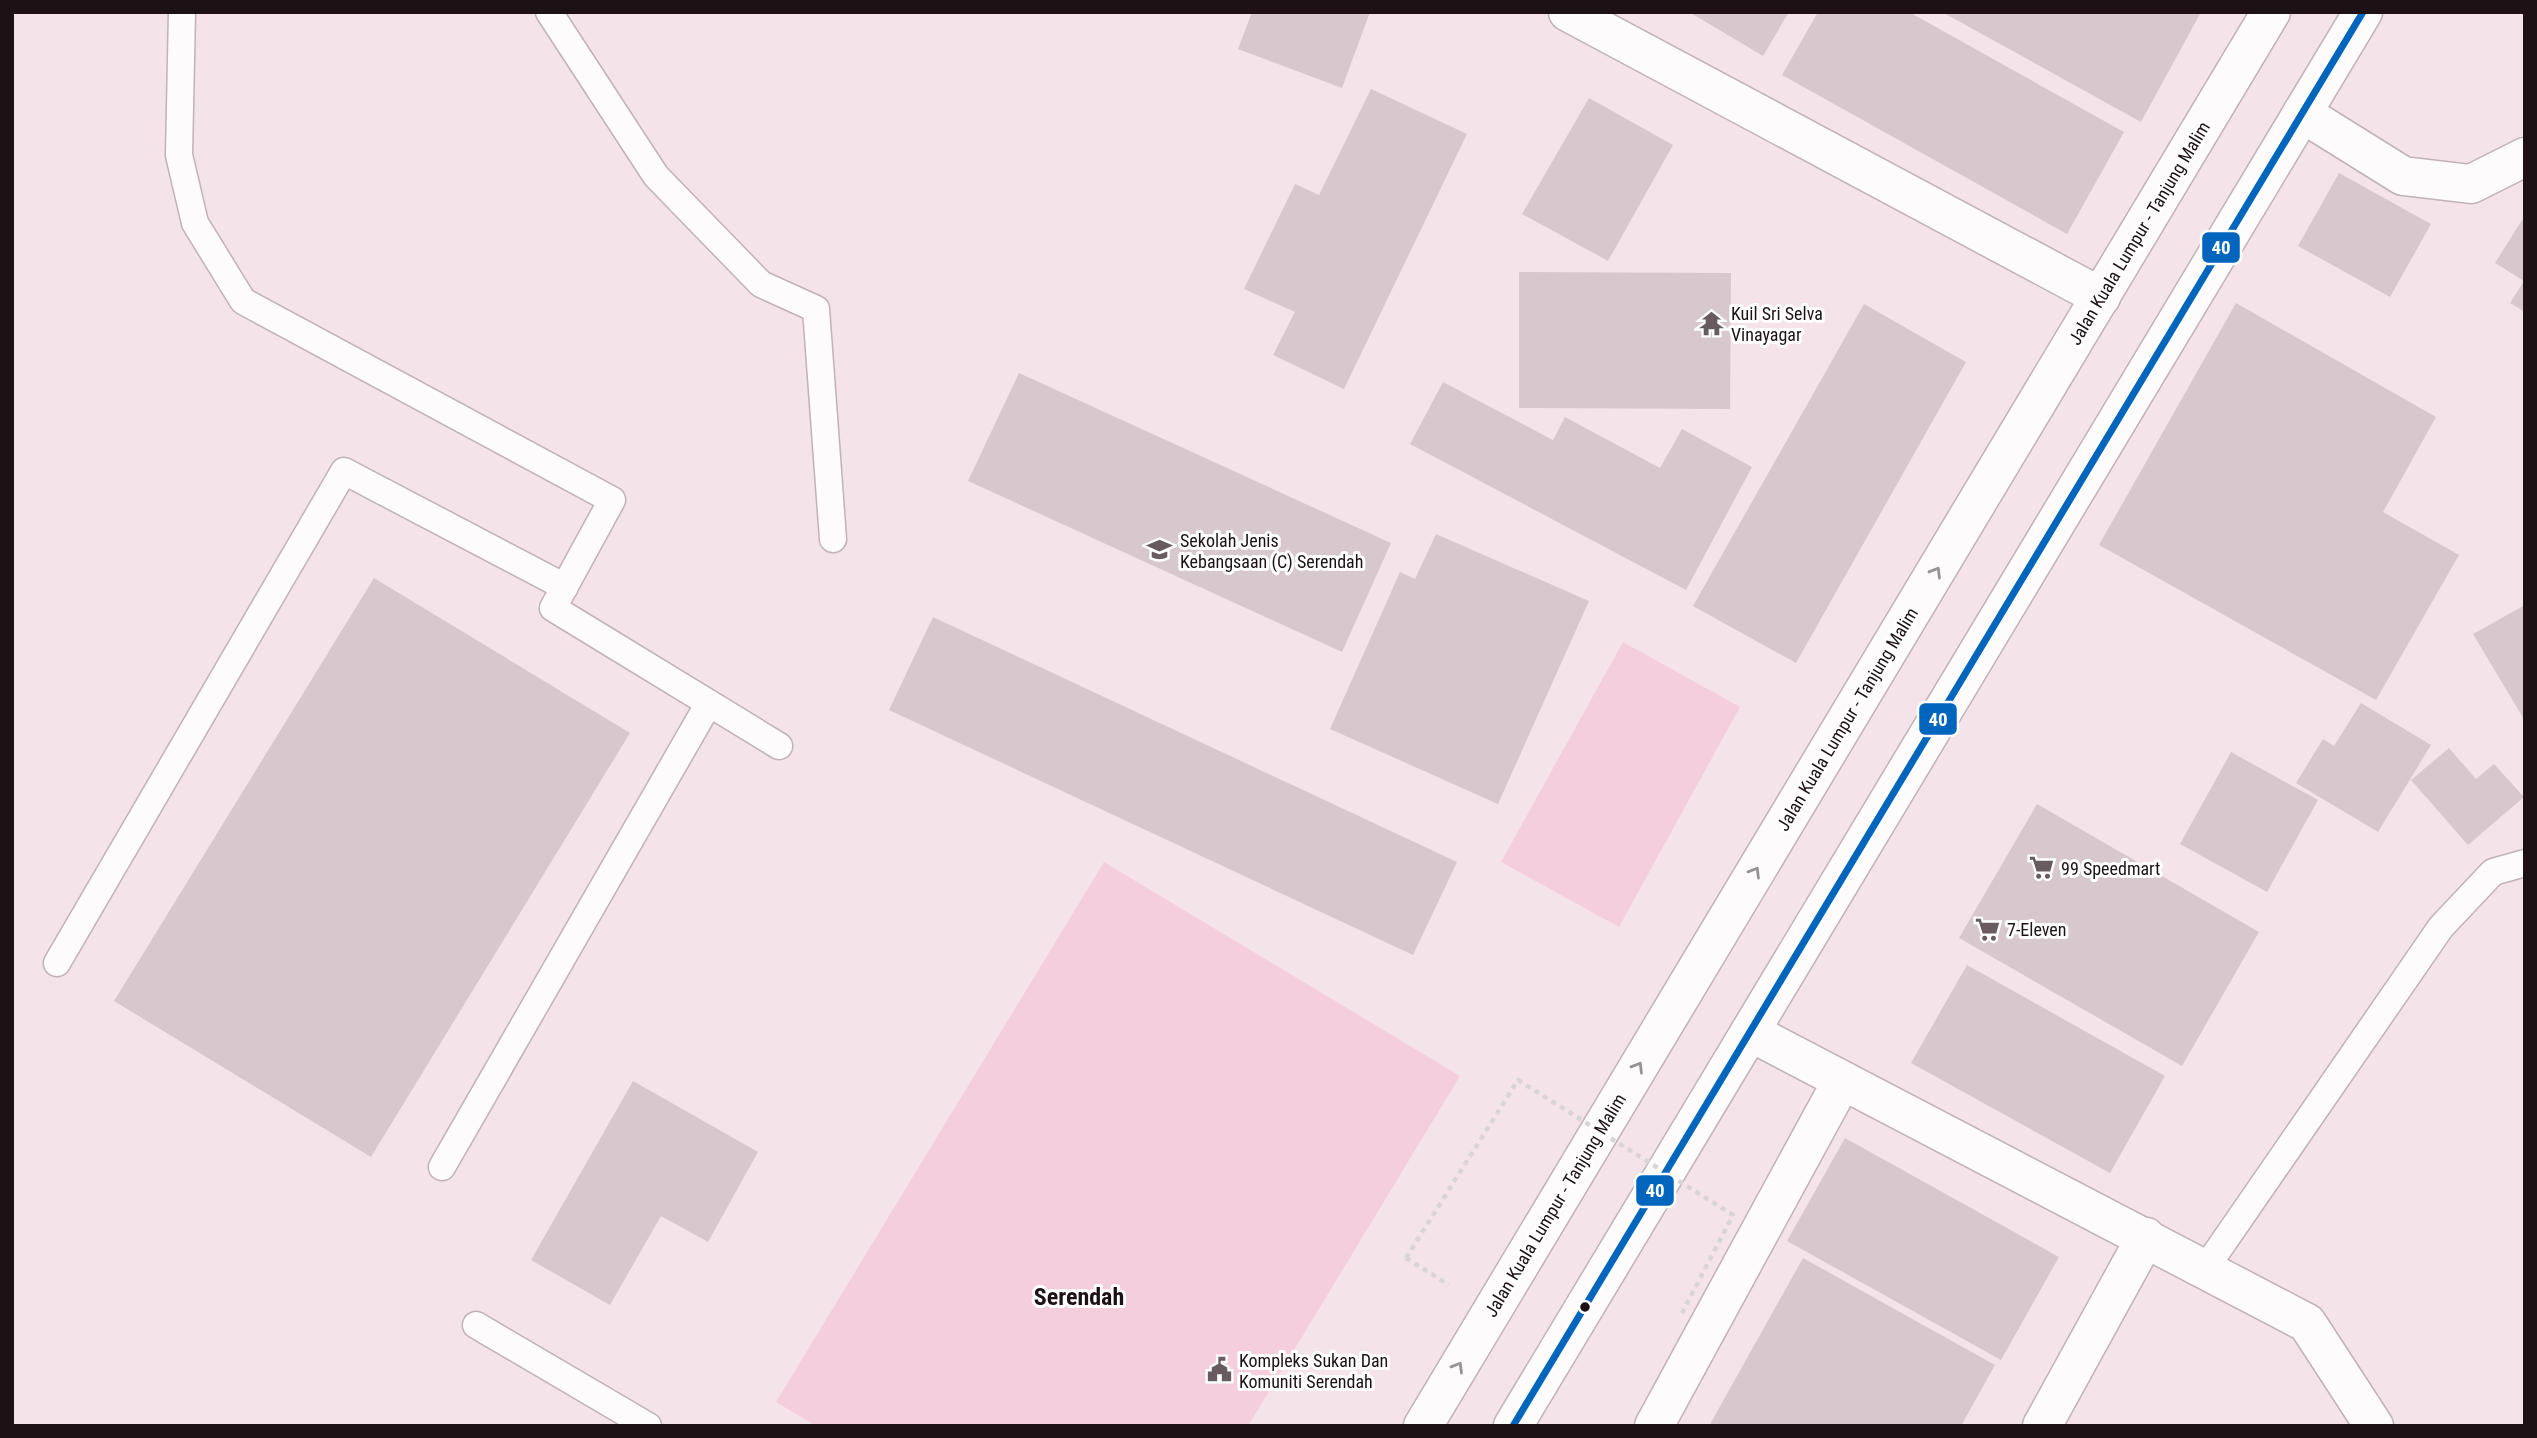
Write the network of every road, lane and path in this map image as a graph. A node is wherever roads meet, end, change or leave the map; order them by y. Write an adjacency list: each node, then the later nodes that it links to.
1 (182, 12): 10 (lane)
2 (549, 12): 9 (lane)
3 (1568, 12): 8 (main road)
4 (2271, 12): 8 (main road, Jalan Kuala Lumpur - Tanjung Malim)
5 (2363, 12): 6 (main road)
6 (2302, 113): 7 (main road); 15 (main road)
7 (2525, 157)
8 (2101, 297): 24 (main road, Jalan Kuala Lumpur - Tanjung Malim, one-way to 8)
9 (833, 539)
10 (565, 587): 11 (lane); 14 (lane)
11 (709, 703): 12 (lane); 17 (lane)
12 (779, 746)
13 (2525, 863): 20 (lane)
14 (57, 963)
15 (1750, 1032): 16 (main road); 25 (main road)
16 (1842, 1081): 18 (main road); 26 (main road)
17 (442, 1167)
18 (2146, 1237): 20 (main road); 27 (main road)
19 (1406, 1258): 21 (path, bridge)
20 (2205, 1269): 28 (main road)
21 (1682, 1313)
22 (476, 1325): 23 (lane)
23 (648, 1426)
24 (1423, 1426)
25 (1513, 1426)
26 (1654, 1426)
27 (2042, 1426)
28 (2374, 1426)

